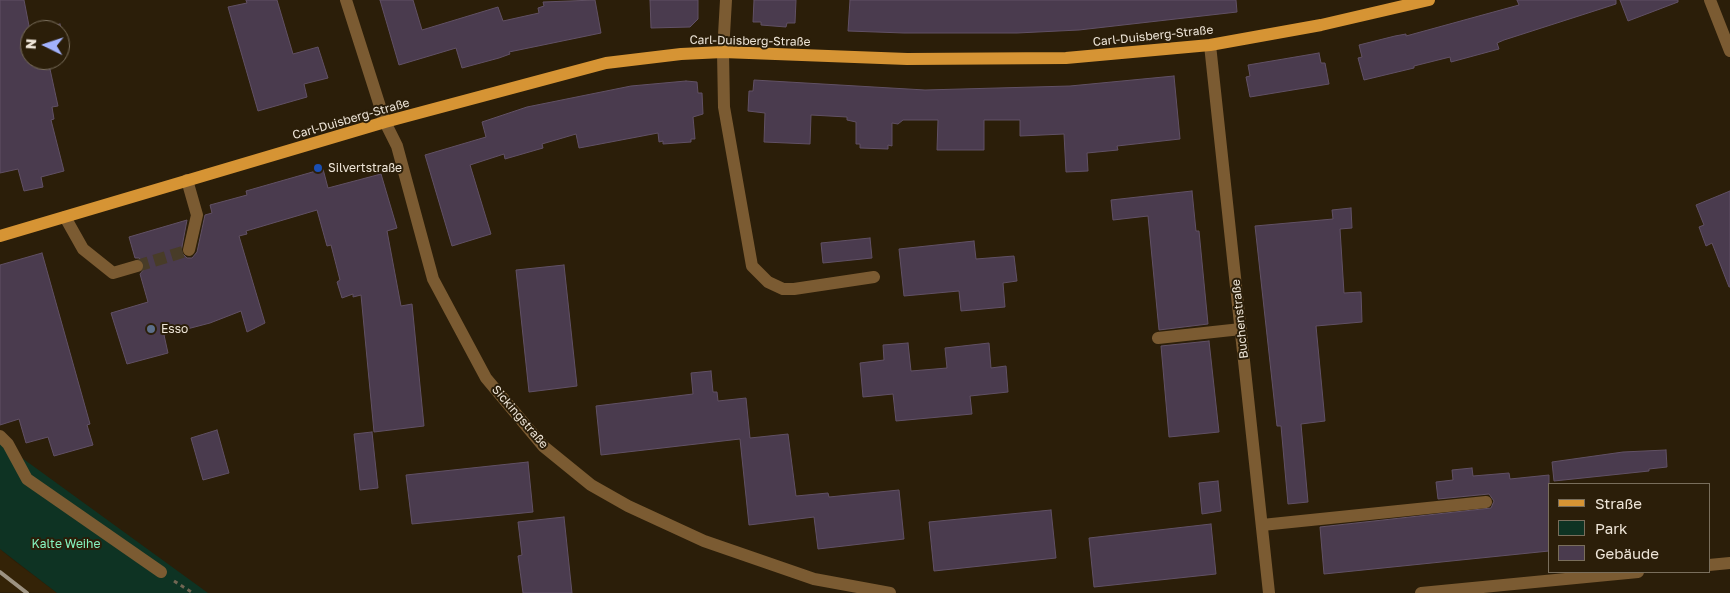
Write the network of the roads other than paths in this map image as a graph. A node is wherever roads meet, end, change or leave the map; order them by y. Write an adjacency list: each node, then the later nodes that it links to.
1 (346, 0): 8 (street)
2 (726, 0): 7 (street)
3 (1428, 0): 5 (main road, Carl-Duisberg-Straße)
4 (1710, 0): 6 (street)
5 (1210, 44): 7 (main road, Carl-Duisberg-Straße); 15 (street, Buchenstraße)
6 (1730, 51)
7 (723, 52): 8 (main road, Carl-Duisberg-Straße); 14 (street)
8 (385, 122): 9 (main road, Carl-Duisberg-Straße); 24 (street, Sickingstraße)
9 (187, 180): 10 (main road, Carl-Duisberg-Straße); 12 (street)
10 (65, 217): 11 (main road, Carl-Duisberg-Straße); 13 (street)
11 (0, 236)
12 (189, 250)
13 (137, 266)
14 (874, 277)
15 (1241, 329): 16 (street); 19 (street, Buchenstraße)
16 (1158, 338)
17 (0, 436): 22 (street)
18 (1486, 502): 19 (street)
19 (1262, 525): 25 (street, Buchenstraße)
20 (1730, 563): 21 (street)
21 (1710, 565)
22 (162, 572)
23 (1628, 573): 26 (street)
24 (890, 593)
25 (1269, 593)
26 (1421, 593)

